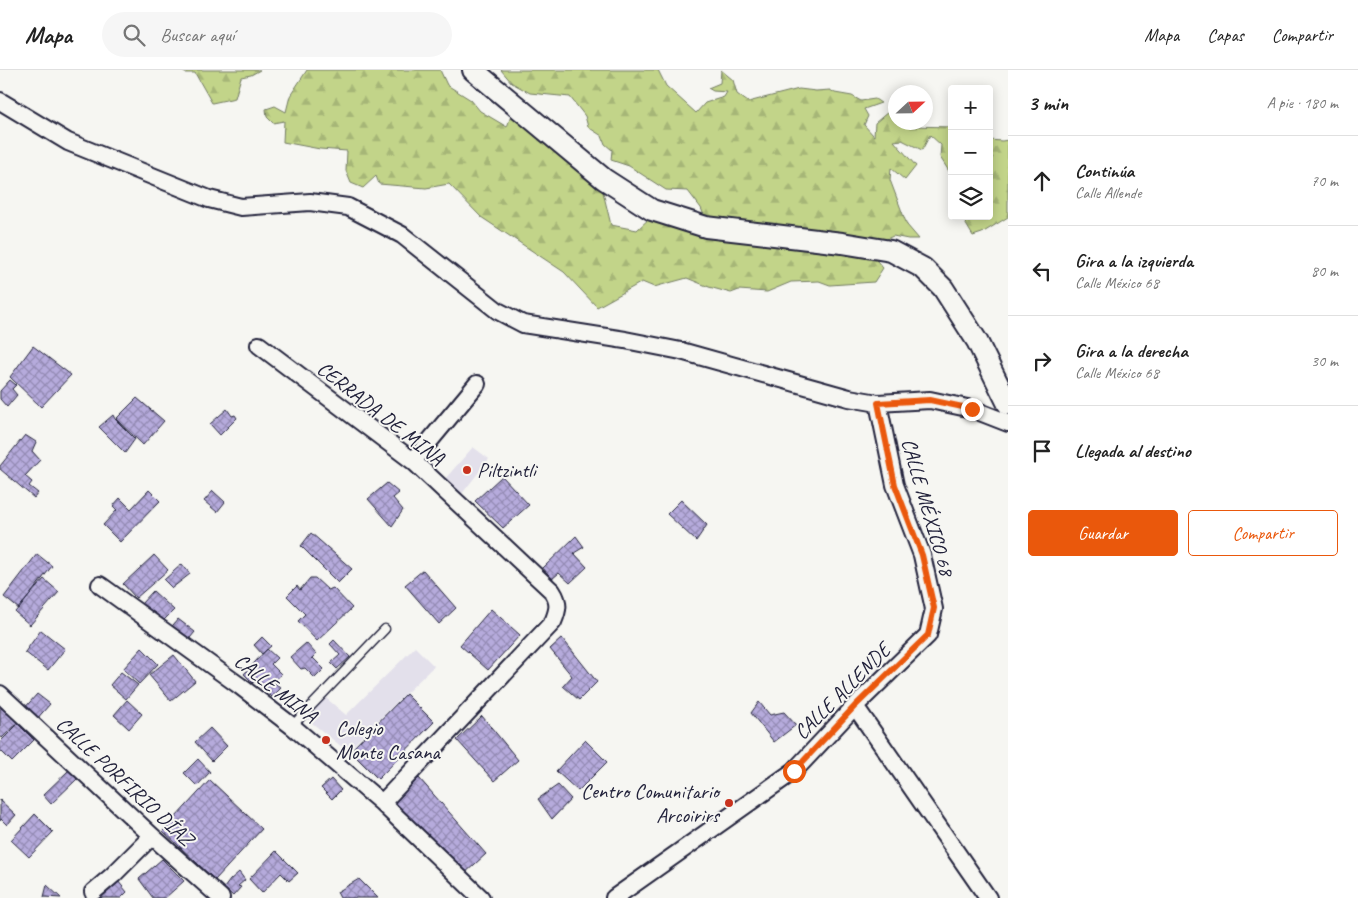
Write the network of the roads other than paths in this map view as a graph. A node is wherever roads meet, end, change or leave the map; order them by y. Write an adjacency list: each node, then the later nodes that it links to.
1 (473, 70): 6 (street)
2 (0, 102): 5 (street)
3 (259, 345): 8 (street, CERRADA DE MINA)
4 (476, 384): 8 (street)
5 (878, 403): 7 (street); 11 (street, CALLE MÉXICO 68)
6 (1008, 404)
7 (1008, 422)
8 (414, 462): 15 (street, CERRADA DE MINA)
9 (100, 585): 14 (street, CALLE MINA)
10 (385, 629): 14 (lane)
11 (928, 635): 13 (street, CALLE ALLENDE)
12 (0, 694): 16 (street, CALLE PORFIRIO DÍAZ)
13 (855, 706): 20 (street, CALLE ALLENDE); 21 (street)
14 (292, 726): 15 (street, CALLE MINA)
15 (382, 803): 19 (street, CALLE MINA)
16 (152, 836): 17 (street); 18 (street, CALLE PORFIRIO DÍAZ)
17 (93, 892)
18 (221, 898)
19 (481, 898)
20 (614, 898)
21 (988, 898)

